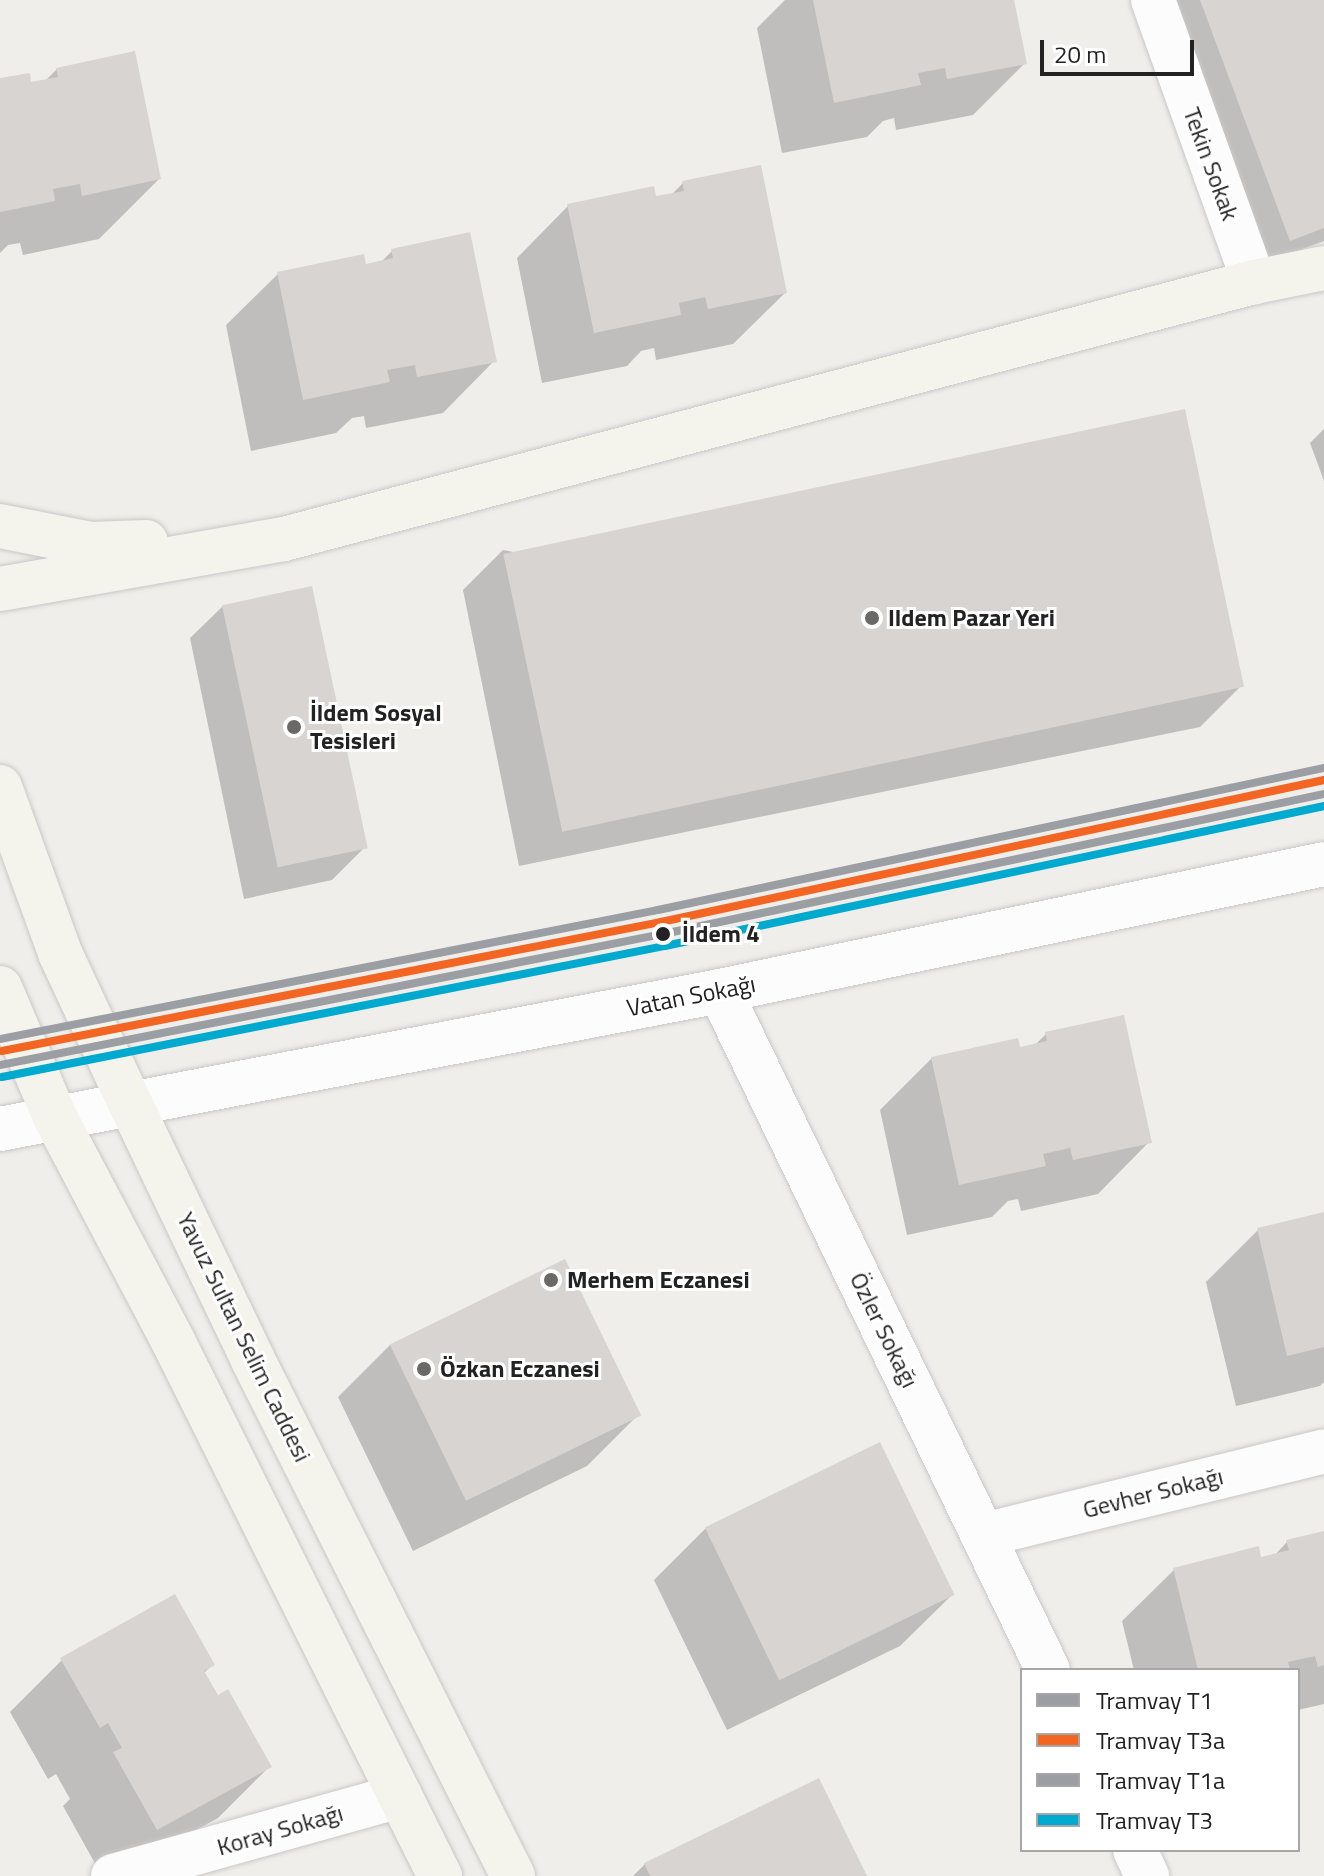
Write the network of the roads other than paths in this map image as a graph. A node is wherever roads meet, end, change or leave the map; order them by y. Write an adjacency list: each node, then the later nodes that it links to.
1 (1153, 0): 3 (street, Tekin Sokak)
2 (1324, 268): 3 (street)
3 (1254, 282): 5 (street)
4 (0, 526): 5 (street)
5 (284, 539): 6 (street)
6 (0, 589)
7 (0, 787): 11 (street, Yavuz Sultan Selim Caddesi)
8 (1324, 864): 10 (street, Vatan Sokağı)
9 (0, 988): 12 (street)
10 (720, 991): 11 (street, Vatan Sokağı); 15 (street, Özler Sokağı)
11 (131, 1105): 12 (street, Vatan Sokağı); 21 (street, Yavuz Sultan Selim Caddesi)
12 (56, 1119): 13 (street, Vatan Sokağı); 17 (street)
13 (0, 1129)
14 (1324, 1451): 15 (street, Gevher Sokağı)
15 (983, 1535): 16 (street, Özler Sokağı)
16 (1047, 1668)
17 (400, 1796): 19 (street, Koray Sokağı); 20 (street)
18 (1136, 1852): 22 (street)
19 (113, 1876)
20 (440, 1876)
21 (513, 1876)
22 (1147, 1876)

